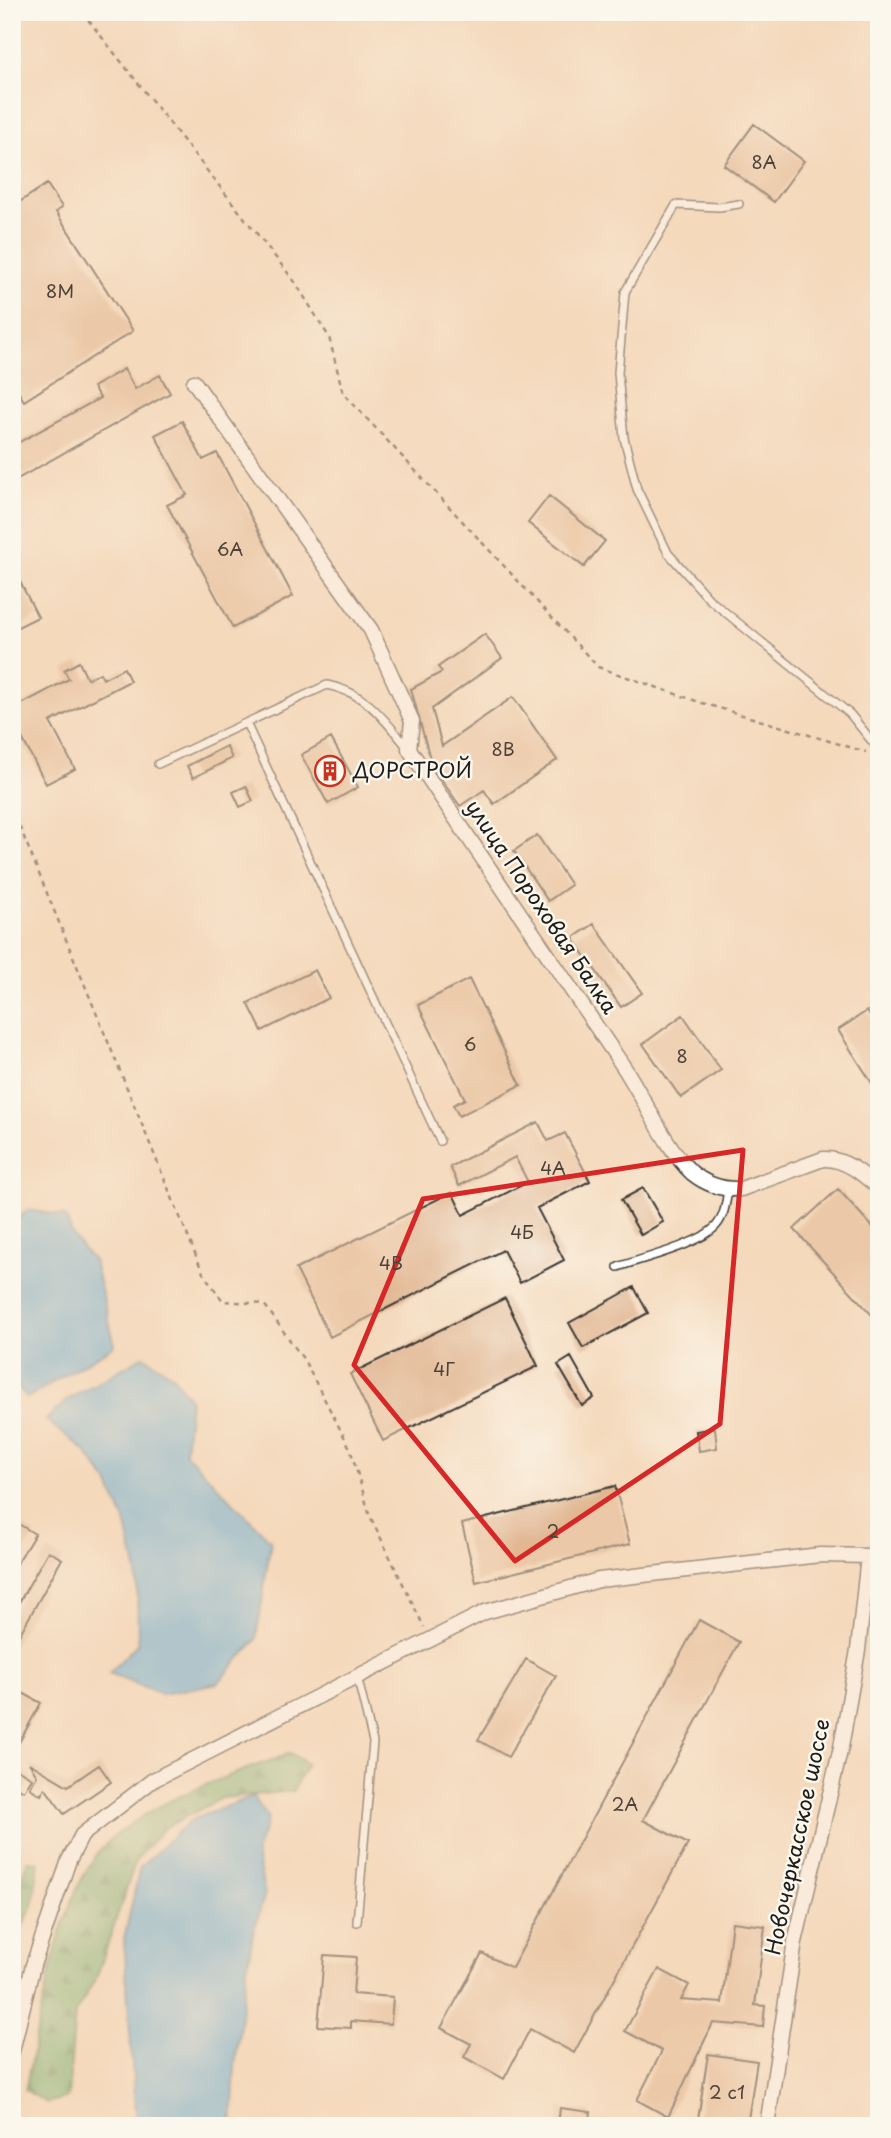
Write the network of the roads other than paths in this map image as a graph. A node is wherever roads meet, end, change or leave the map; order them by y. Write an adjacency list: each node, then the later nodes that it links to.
1 (740, 204): 5 (lane)
2 (194, 382): 4 (street)
3 (246, 723): 4 (lane); 6 (lane); 7 (lane)
4 (409, 749): 9 (street, улица Пороховая Балка)
5 (879, 750)
6 (158, 764)
7 (440, 1141)
8 (879, 1188): 9 (street)
9 (728, 1189): 10 (lane)
10 (618, 1267)
11 (873, 1554): 12 (street); 15 (street, Новочеркасское шоссе)
12 (356, 1676): 13 (lane); 14 (street)
13 (357, 1922)
14 (12, 2052)
15 (767, 2126)

